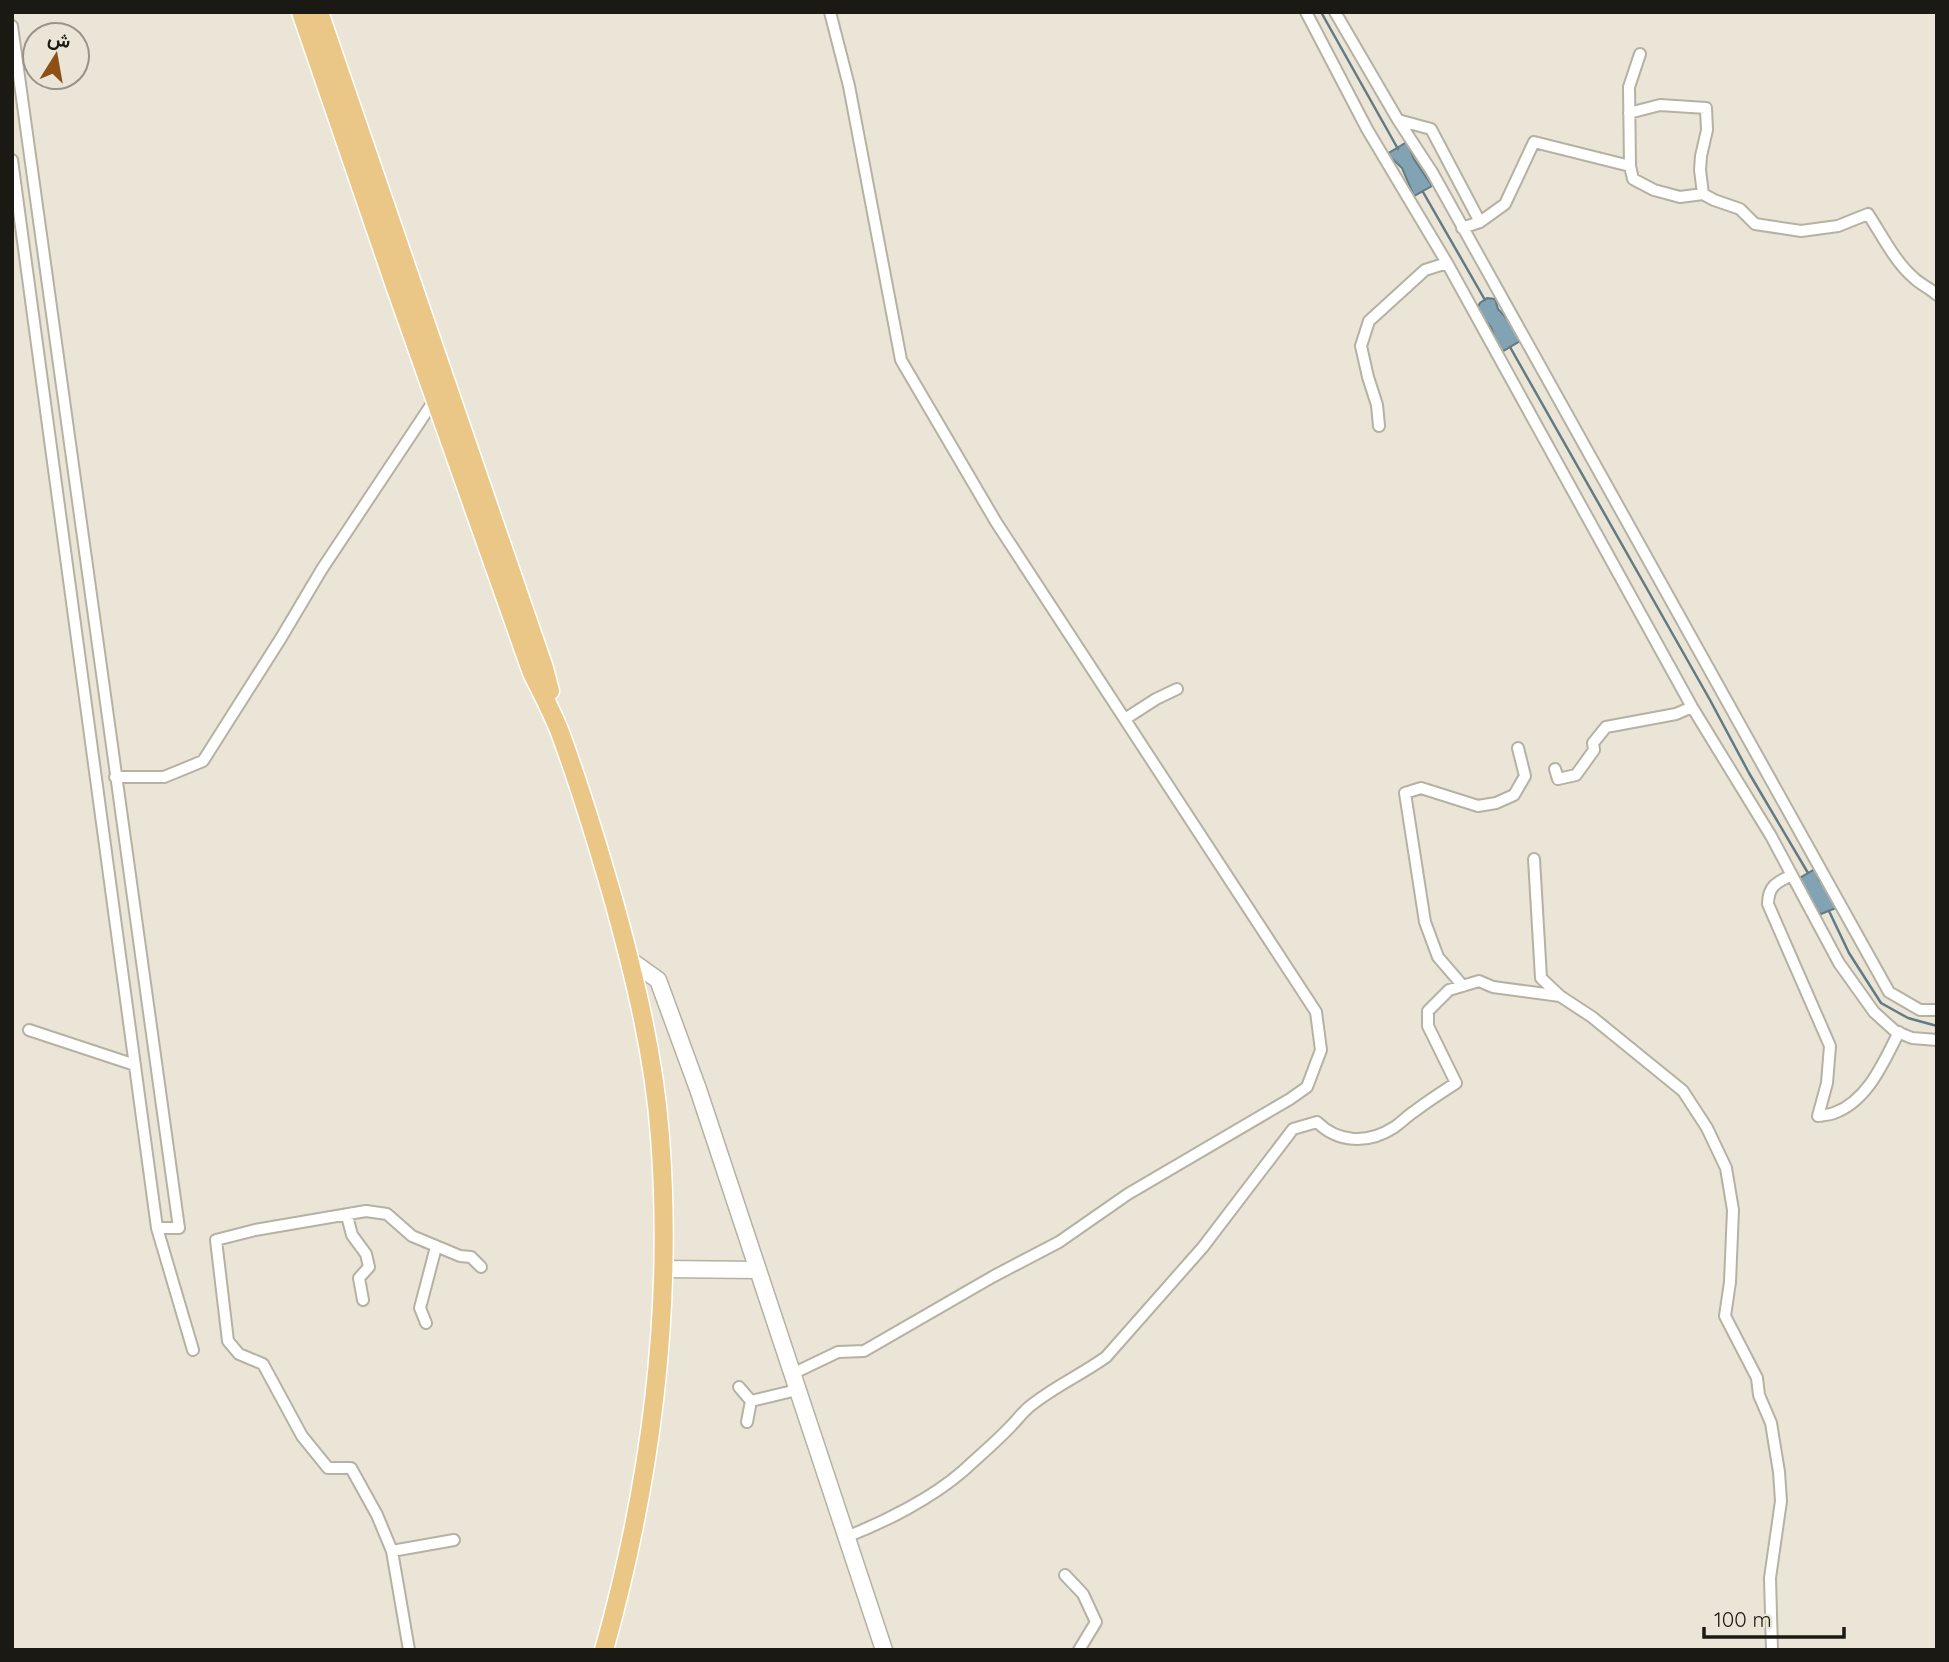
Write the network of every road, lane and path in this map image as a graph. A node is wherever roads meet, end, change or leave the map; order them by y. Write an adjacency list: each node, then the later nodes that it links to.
1 (301, 12): 17 (highway)
2 (319, 12): 22 (highway)
3 (830, 12): 21 (street)
4 (1307, 12): 15 (street)
5 (1335, 12): 9 (street)
6 (12, 26): 25 (street)
7 (1640, 54): 8 (street)
8 (1629, 113): 11 (street); 12 (street)
9 (1398, 120): 13 (street); 14 (street)
10 (12, 160): 35 (street)
11 (1630, 166): 12 (street); 13 (street)
12 (1703, 194): 16 (street)
13 (1480, 222): 14 (street)
14 (1462, 228): 31 (street)
15 (1447, 263): 18 (street); 20 (street)
16 (1937, 295)
17 (435, 399): 22 (highway); 25 (street)
18 (1379, 426)
19 (1177, 689): 21 (street)
20 (1692, 707): 24 (street); 27 (street)
21 (1125, 719): 45 (street)
22 (560, 732): 28 (highway)
23 (1518, 748): 29 (street)
24 (1555, 769)
25 (115, 777): 37 (street)
26 (1534, 859): 30 (street)
27 (1792, 875): 33 (street); 33 (street)
28 (630, 960): 40 (highway); 41 (main road)
29 (1464, 986): 30 (street); 49 (street)
30 (1560, 996): 57 (street)
31 (1937, 1010)
32 (29, 1030): 35 (street)
33 (1899, 1032): 34 (street)
34 (1937, 1040)
35 (135, 1065): 37 (street)
36 (347, 1216): 38 (street); 42 (street); 51 (street)
37 (157, 1228): 44 (street)
38 (436, 1247): 39 (street); 43 (street)
39 (481, 1267)
40 (663, 1269): 41 (main road); 54 (highway)
41 (758, 1270): 45 (main road)
42 (363, 1300)
43 (426, 1323)
44 (192, 1350)
45 (795, 1382): 47 (street); 49 (main road)
46 (739, 1387): 47 (street)
47 (751, 1401): 48 (street)
48 (747, 1422)
49 (846, 1536): 55 (main road)
50 (454, 1540): 51 (street)
51 (391, 1551): 53 (street)
52 (1065, 1575): 56 (street)
53 (409, 1650)
54 (604, 1650)
55 (884, 1650)
56 (1079, 1650)
57 (1772, 1650)

